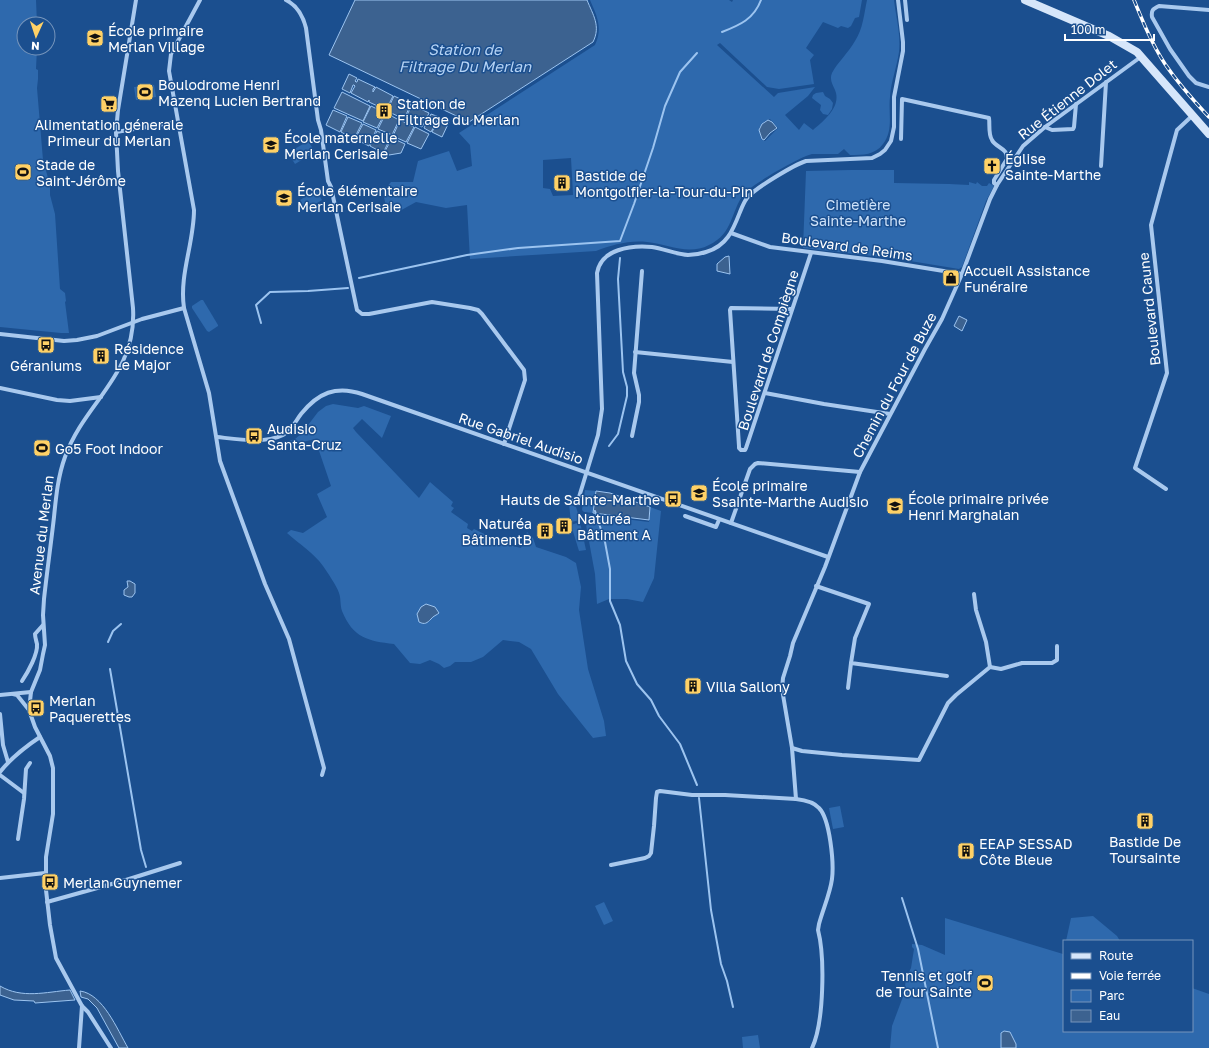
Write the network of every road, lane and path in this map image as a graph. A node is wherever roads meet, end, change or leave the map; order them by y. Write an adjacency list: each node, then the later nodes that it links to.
1 (136, 0): 16 (street, Avenue du Merlan)
2 (200, 0): 25 (street)
3 (286, 0): 37 (street)
4 (898, 0): 21 (street)
5 (905, 0): 8 (street)
6 (1025, 0): 9 (main road)
7 (1209, 10): 11 (street)
8 (907, 20)
9 (1142, 56): 10 (street, Rue Étienne Dolet); 13 (main road)
10 (1106, 82): 12 (street, Rue Étienne Dolet); 19 (street)
11 (1209, 87)
12 (1076, 104): 15 (street, Rue Étienne Dolet); 15 (street)
13 (1193, 115): 17 (main road); 40 (street, Boulevard Caune)
14 (171, 123): 16 (street)
15 (1045, 127): 20 (street, Rue Étienne Dolet)
16 (116, 132): 27 (street, Avenue du Merlan)
17 (1209, 134)
18 (901, 139): 20 (street)
19 (1100, 166)
20 (998, 185): 24 (street, Rue Étienne Dolet)
21 (731, 233): 22 (street, Boulevard de Reims); 38 (street)
22 (811, 253): 24 (street, Boulevard de Reims); 26 (street, Boulevard de Compiègne)
23 (642, 271): 29 (street)
24 (962, 274): 34 (street, Chemin du Four de Buze)
25 (184, 308): 27 (street); 36 (street)
26 (792, 309): 30 (street); 32 (street, Boulevard de Compiègne)
27 (134, 321): 28 (street); 33 (street, Avenue du Merlan)
28 (0, 334)
29 (635, 352): 30 (street); 35 (street)
30 (733, 362): 32 (street, Boulevard de Compiègne)
31 (0, 388): 33 (street)
32 (765, 393): 34 (street)
33 (101, 397): 48 (street, Avenue du Merlan)
34 (890, 414): 39 (street, Chemin du Four de Buze)
35 (632, 436)
36 (217, 437): 37 (street, Rue Gabriel Audisio); 65 (street)
37 (504, 444): 38 (street, Rue Gabriel Audisio)
38 (587, 472): 41 (street); 43 (street, Rue Gabriel Audisio)
39 (860, 472): 44 (street); 45 (street, Chemin du Four de Buze)
40 (1166, 489)
41 (570, 501)
42 (685, 516): 43 (street)
43 (719, 520): 44 (street, Rue Gabriel Audisio)
44 (731, 523): 45 (street, Rue Gabriel Audisio)
45 (828, 557): 46 (street, Chemin du Four de Buze)
46 (816, 586): 50 (street); 61 (street, Chemin du Four de Buze)
47 (974, 594): 51 (street)
48 (43, 625): 53 (street); 55 (street, Avenue du Merlan)
49 (1057, 646): 51 (street)
50 (851, 663): 52 (street); 54 (street)
51 (990, 667): 61 (street)
52 (947, 676)
53 (22, 680)
54 (848, 688)
55 (31, 692): 56 (street); 58 (street, Avenue du Merlan)
56 (13, 694): 57 (street); 58 (street)
57 (0, 695)
58 (29, 710): 60 (street, Avenue du Merlan)
59 (0, 714): 62 (street)
60 (40, 737): 62 (street); 71 (street, Avenue du Merlan)
61 (792, 748): 67 (street, Chemin du Four de Buze)
62 (8, 762): 64 (street)
63 (30, 763): 66 (street)
64 (0, 774): 66 (street)
65 (322, 775)
66 (24, 793): 68 (street)
67 (796, 799): 70 (street); 77 (street)
68 (18, 839)
69 (180, 863): 73 (street)
70 (611, 865)
71 (45, 873): 72 (street); 73 (street, Avenue du Merlan)
72 (0, 878)
73 (47, 902): 74 (street, Avenue du Merlan)
74 (82, 1006): 75 (street); 76 (street, Avenue du Merlan)
75 (79, 1048)
76 (111, 1048)
77 (812, 1048)

